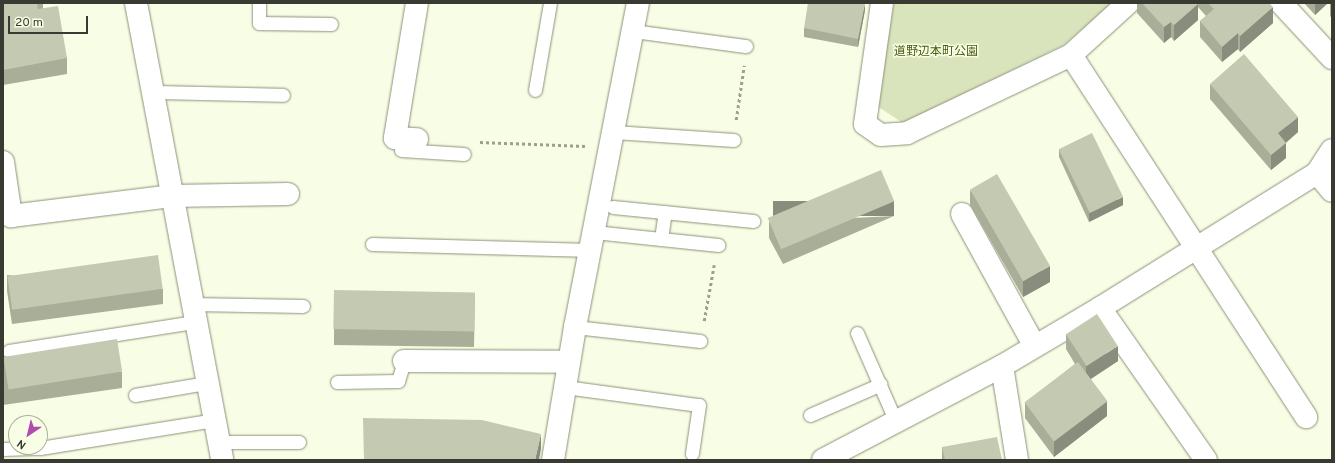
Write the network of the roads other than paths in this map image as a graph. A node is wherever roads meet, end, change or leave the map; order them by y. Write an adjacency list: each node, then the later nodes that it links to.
1 (136, 3): 15 (street)
2 (259, 3): 9 (lane)
3 (417, 3): 19 (street)
4 (550, 3): 14 (lane)
5 (638, 3): 10 (street)
6 (882, 3): 12 (street)
7 (1128, 3): 12 (street)
8 (1281, 3): 13 (street)
9 (331, 24)
10 (633, 31): 11 (lane); 17 (street)
11 (746, 46)
12 (1071, 55): 35 (street)
13 (1332, 58)
14 (535, 90)
15 (152, 92): 16 (lane); 26 (street)
16 (283, 95)
17 (613, 140): 18 (lane); 32 (street)
18 (734, 140)
19 (411, 146): 21 (lane)
20 (1332, 150): 23 (street)
21 (464, 154)
22 (3, 162): 26 (street)
23 (1317, 172): 24 (street); 35 (street)
24 (1332, 191)
25 (288, 194): 26 (street)
26 (171, 196): 38 (street)
27 (614, 207): 28 (lane)
28 (665, 212): 30 (lane); 31 (lane)
29 (962, 214): 42 (street)
30 (753, 221)
31 (662, 239): 32 (lane); 34 (lane)
32 (592, 241): 33 (lane); 39 (street)
33 (372, 244)
34 (718, 245)
35 (1195, 248): 37 (street); 53 (street)
36 (303, 306): 38 (lane)
37 (1100, 308): 42 (street); 63 (street)
38 (194, 313): 43 (lane); 48 (street)
39 (575, 327): 41 (lane); 45 (street)
40 (857, 333): 49 (lane)
41 (700, 341)
42 (1034, 345): 46 (street)
43 (9, 351)
44 (404, 361): 45 (street); 47 (lane)
45 (569, 362): 50 (street)
46 (1002, 366): 55 (street); 62 (street)
47 (337, 382)
48 (207, 383): 51 (lane); 54 (street)
49 (881, 384): 52 (lane); 55 (lane)
50 (565, 387): 59 (lane); 60 (street)
51 (134, 395)
52 (810, 415)
53 (1306, 417)
54 (214, 420): 57 (lane); 58 (street)
55 (896, 422): 61 (street)
56 (299, 442): 58 (lane)
57 (3, 449)
58 (220, 451)
59 (692, 453)
60 (553, 460)
61 (823, 460)
62 (1017, 460)
63 (1206, 460)

